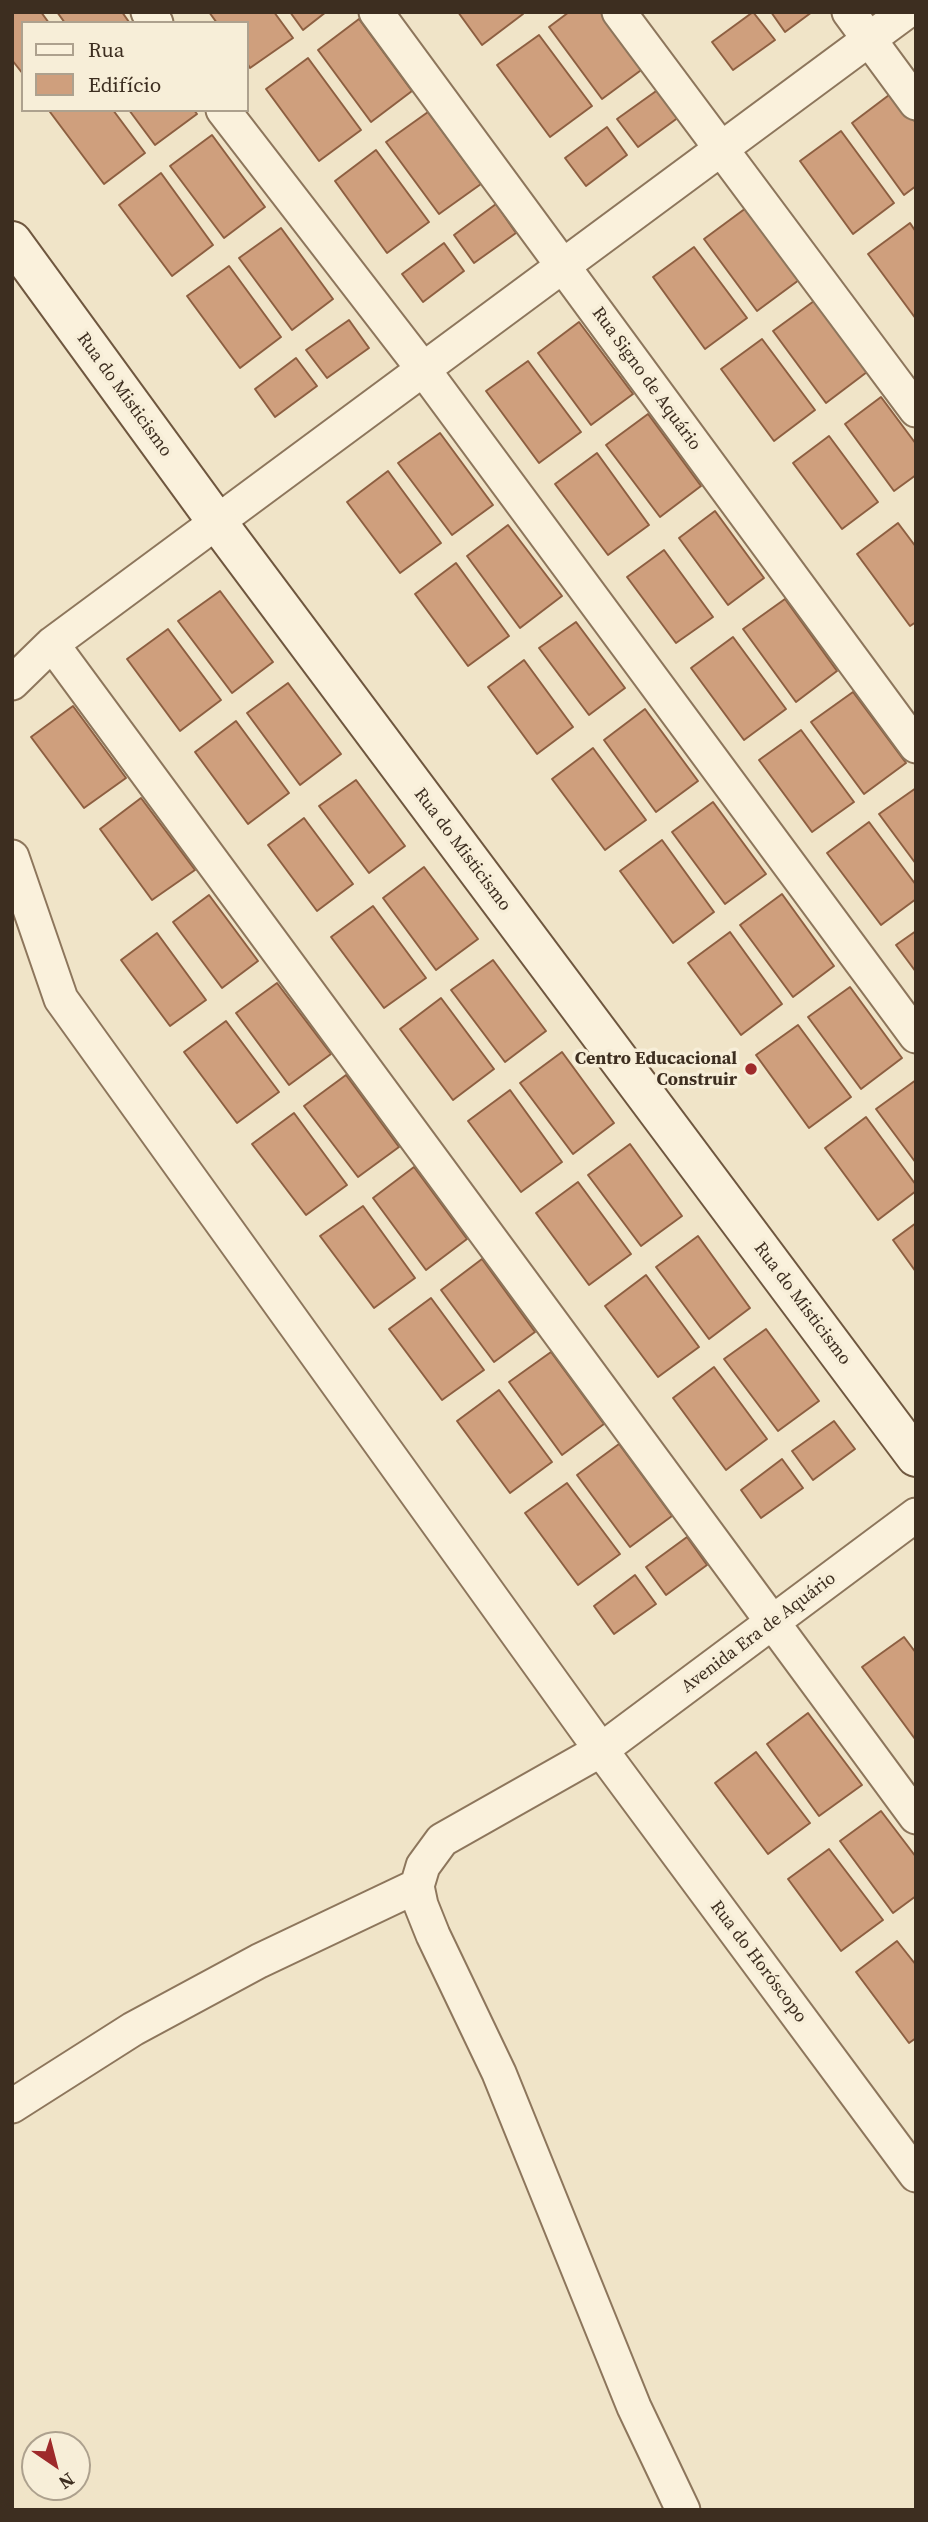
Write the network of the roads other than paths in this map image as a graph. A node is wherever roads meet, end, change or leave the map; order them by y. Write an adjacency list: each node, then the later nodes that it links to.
1 (376, 12): 10 (street, Rua Signo de Aquário)
2 (619, 12): 8 (street)
3 (849, 12): 5 (street)
4 (906, 12): 5 (street)
5 (869, 40): 6 (street); 8 (street)
6 (916, 103)
7 (225, 112): 11 (street)
8 (721, 149): 10 (street); 12 (street)
9 (12, 241): 13 (street, Rua do Misticismo)
10 (563, 266): 11 (street); 16 (street, Rua Signo de Aquário)
11 (424, 369): 13 (street); 18 (street)
12 (916, 410)
13 (217, 522): 14 (street); 19 (street, Rua do Misticismo)
14 (52, 644): 15 (street); 21 (street)
15 (12, 683)
16 (916, 746)
17 (12, 857): 22 (street, Rua do Horóscopo)
18 (916, 1036)
19 (916, 1457)
20 (916, 1515): 21 (street, Avenida Era de Aquário)
21 (772, 1623): 22 (street, Avenida Era de Aquário); 23 (street)
22 (601, 1750): 24 (street, Avenida Era de Aquário); 26 (street, Rua do Horóscopo)
23 (916, 1817)
24 (417, 1886): 25 (street); 27 (street)
25 (12, 2106)
26 (916, 2175)
27 (683, 2510)

